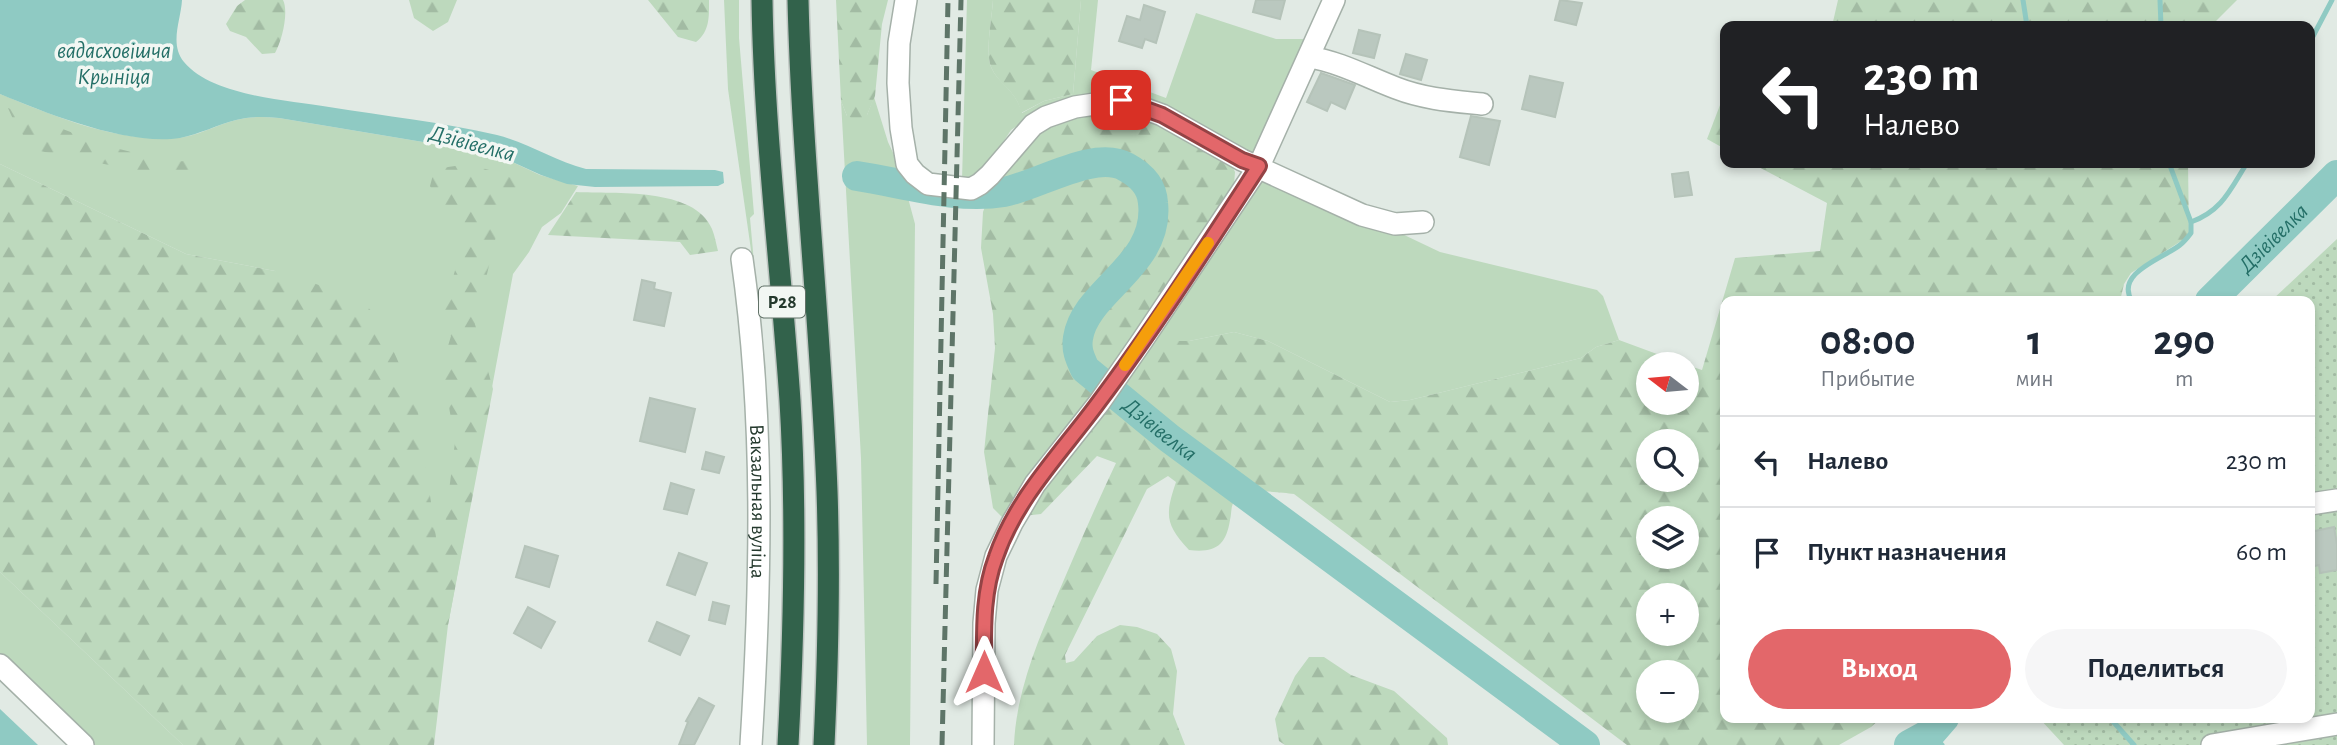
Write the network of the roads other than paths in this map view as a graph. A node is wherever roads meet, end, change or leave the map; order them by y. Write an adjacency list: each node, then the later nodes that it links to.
1 (762, 0): 16 (highway, Р28)
2 (798, 0): 17 (highway, Р28)
3 (906, 0): 7 (street)
4 (1334, 0): 5 (street)
5 (1309, 57): 6 (street); 7 (street)
6 (1482, 104)
7 (1259, 166): 8 (street); 18 (street)
8 (1423, 222)
9 (742, 259): 15 (street, Вакзальная вуліца)
10 (2337, 500): 11 (street)
11 (2315, 503)
12 (0, 665): 14 (street)
13 (2337, 724): 19 (street)
14 (83, 745)
15 (751, 745)
16 (788, 745)
17 (824, 745)
18 (983, 745)
19 (2212, 745)

